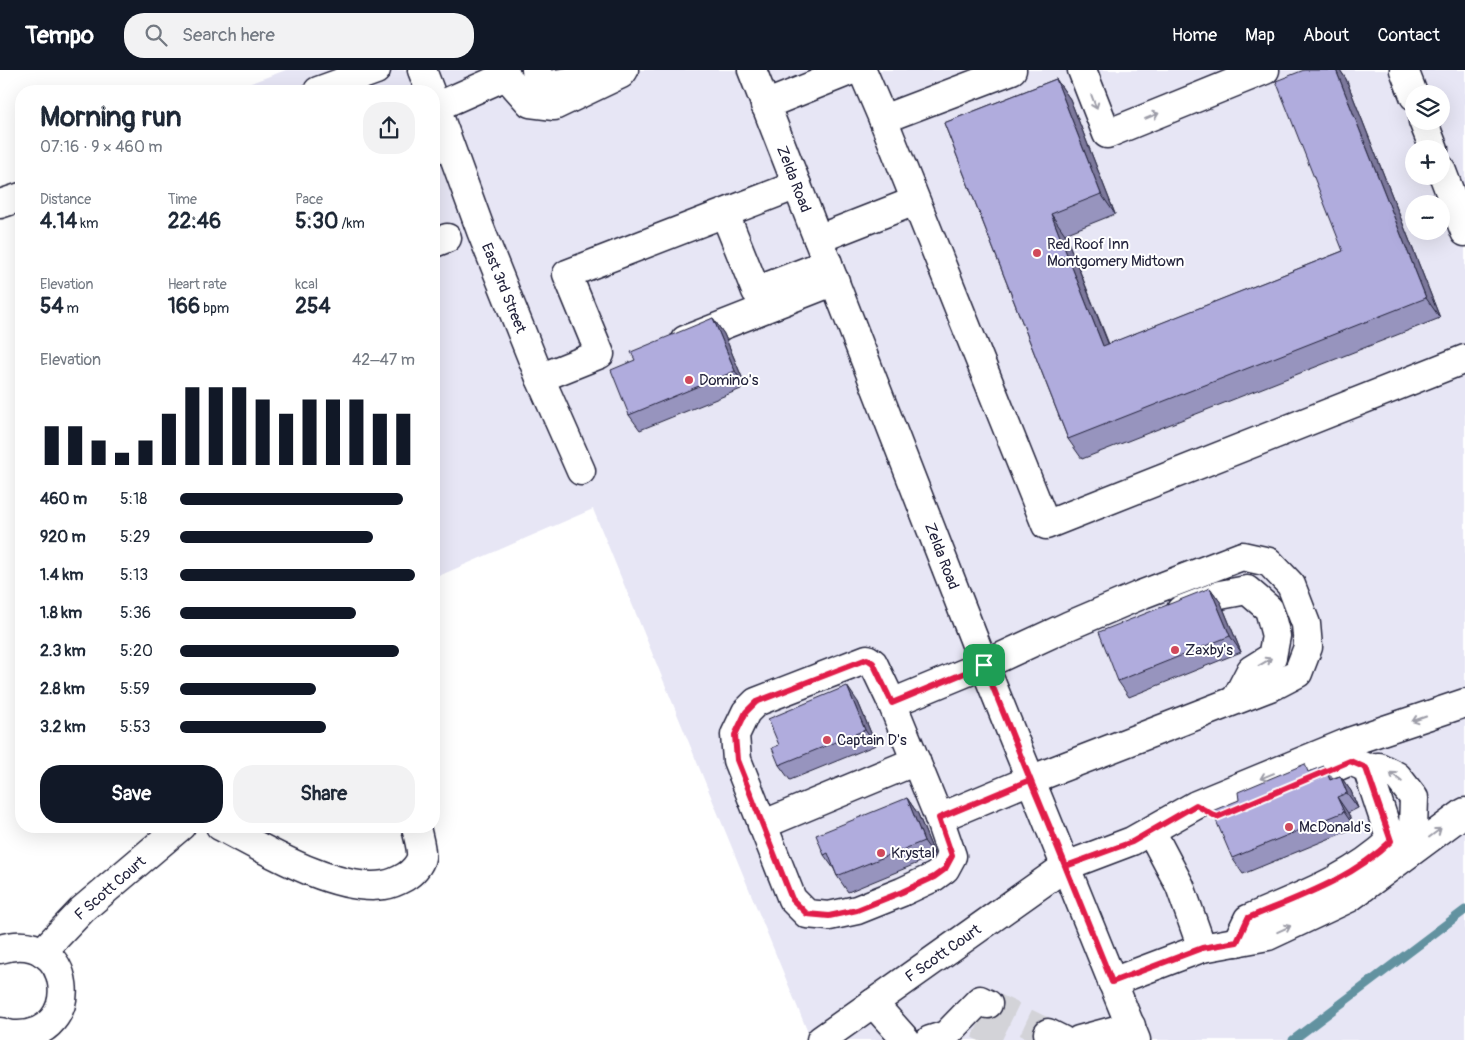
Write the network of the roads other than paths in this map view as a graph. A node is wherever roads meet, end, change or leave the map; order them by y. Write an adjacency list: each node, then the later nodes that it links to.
1 (376, 70): 13 (street)
2 (422, 70): 14 (street, East 3rd Street)
3 (536, 70): 11 (street)
4 (752, 70): 17 (street, Zelda Road)
5 (852, 70): 17 (street)
6 (862, 70): 19 (street)
7 (1012, 70): 19 (street)
8 (1082, 70): 9 (street, one-way to 9)
9 (1265, 70)
10 (1404, 70): 15 (street)
11 (622, 72): 12 (street)
12 (505, 73): 16 (street)
13 (335, 85)
14 (428, 85)
15 (1410, 85)
16 (440, 97)
17 (765, 105): 20 (street, Zelda Road)
18 (440, 119): 31 (street, East 3rd Street)
19 (883, 119): 23 (street)
20 (797, 185): 25 (street); 27 (street, Zelda Road)
21 (1447, 185): 26 (street)
22 (15, 199): 24 (street)
23 (915, 200): 27 (street); 29 (street)
24 (0, 204)
25 (725, 214): 27 (street); 31 (street)
26 (1465, 232)
27 (827, 261): 28 (street); 36 (street, Zelda Road)
28 (659, 351)
29 (1465, 359)
30 (622, 365): 31 (street)
31 (543, 386): 32 (street, East 3rd Street)
32 (581, 471)
33 (1156, 621): 37 (street, one-way to 33)
34 (1068, 626): 35 (street); 36 (street); 37 (street)
35 (1101, 636)
36 (984, 665): 38 (street); 41 (street, Zelda Road)
37 (1236, 699): 41 (street)
38 (892, 703): 40 (street); 45 (street)
39 (1465, 703): 42 (street, F Scott Court, one-way to 42)
40 (916, 761): 44 (street); 45 (street)
41 (1030, 780): 44 (street); 50 (street, Zelda Road)
42 (1196, 805): 46 (street, F Scott Court); 51 (street, one-way to 42)
43 (1465, 812): 51 (street, one-way to 43)
44 (939, 818): 45 (street)
45 (762, 825)
46 (1151, 831): 50 (street, F Scott Court); 52 (street)
47 (173, 833): 54 (street, F Scott Court)
48 (233, 833): 49 (street)
49 (417, 833)
50 (1066, 866): 55 (street, Zelda Road); 56 (street, F Scott Court)
51 (1237, 942): 52 (street)
52 (1202, 948): 55 (street)
53 (0, 949): 54 (street)
54 (42, 952): 58 (street)
55 (1112, 982): 57 (street, Zelda Road)
56 (873, 1003): 59 (street, F Scott Court); 60 (street)
57 (1134, 1033): 61 (street)
58 (15, 1036)
59 (821, 1040)
60 (906, 1040)
61 (1080, 1040)

